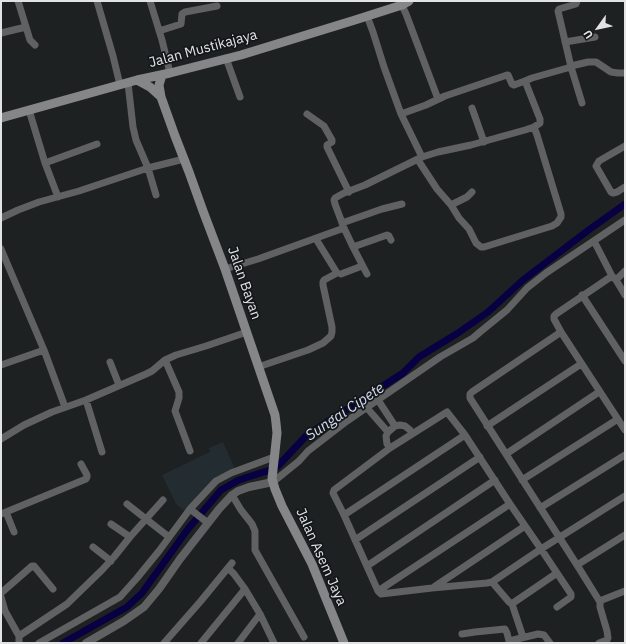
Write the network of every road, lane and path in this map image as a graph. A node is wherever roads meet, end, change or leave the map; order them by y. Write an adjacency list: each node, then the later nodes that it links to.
1 (18, 1): 8 (street)
2 (97, 1): 19 (street)
3 (150, 1): 9 (street)
4 (577, 1): 12 (street)
5 (404, 2): 7 (main road, Jalan Mustikajaya); 22 (street)
6 (217, 6): 9 (street)
7 (367, 16): 14 (main road, Jalan Mustikajaya); 27 (street)
8 (26, 27): 10 (street); 13 (street)
9 (159, 31): 17 (street)
10 (1, 33)
11 (594, 37): 12 (street)
12 (566, 42): 15 (street)
13 (35, 45)
14 (226, 58): 17 (main road, Jalan Mustikajaya); 21 (street)
15 (571, 66): 16 (street); 18 (street); 23 (street)
16 (625, 73)
17 (166, 74): 19 (main road, Jalan Mustikajaya); 20 (main road, Jalan Bayan)
18 (525, 81): 22 (street); 29 (street)
19 (128, 83): 20 (main road); 25 (main road, Jalan Mustikajaya); 36 (street)
20 (161, 97): 34 (main road, Jalan Bayan)
21 (240, 97)
22 (438, 99): 27 (street)
23 (582, 103)
24 (472, 108): 30 (street)
25 (29, 110): 28 (main road, Jalan Mustikajaya); 35 (street)
26 (306, 114): 38 (street)
27 (401, 114): 33 (street)
28 (1, 118)
29 (534, 127): 30 (street); 43 (street)
30 (484, 142): 33 (street)
31 (97, 144): 35 (street)
32 (625, 146): 37 (street)
33 (420, 158): 38 (street); 43 (street)
34 (184, 159): 36 (street); 53 (main road, Jalan Bayan)
35 (45, 163): 41 (street)
36 (148, 168): 40 (street); 41 (street)
37 (625, 187)
38 (349, 192): 46 (street)
39 (472, 192): 43 (street)
40 (156, 195)
41 (58, 197): 44 (street)
42 (402, 204): 46 (street)
43 (451, 205)
44 (1, 218)
45 (625, 220): 49 (street)
46 (343, 225): 47 (street); 50 (street)
47 (316, 238): 53 (street); 68 (street)
48 (392, 240): 50 (street)
49 (594, 241): 57 (street); 72 (street)
50 (353, 247): 52 (street)
51 (1, 250): 62 (street)
52 (362, 266): 55 (street); 56 (street)
53 (225, 269): 60 (main road, Jalan Bayan)
54 (625, 271): 57 (street)
55 (341, 274)
56 (367, 274)
57 (614, 278): 58 (street); 59 (street)
58 (582, 295): 61 (street); 64 (street)
59 (625, 295)
60 (247, 332): 63 (street); 68 (main road, Jalan Bayan)
61 (560, 332): 66 (street); 77 (street)
62 (44, 350): 67 (street); 73 (street)
63 (165, 360): 69 (street); 84 (street)
64 (625, 361)
65 (110, 362): 69 (street)
66 (581, 364): 70 (street); 77 (street)
67 (1, 365)
68 (258, 367): 89 (main road, Jalan Bayan)
69 (119, 385): 71 (street)
70 (599, 392): 75 (street); 86 (street)
71 (86, 400): 73 (street); 85 (street)
72 (378, 400): 74 (street); 76 (street)
73 (65, 407): 82 (street)
74 (367, 408): 79 (street); 91 (street)
75 (618, 419): 78 (street); 93 (street)
76 (395, 426): 79 (street); 80 (street)
77 (487, 426): 86 (street)
78 (625, 430)
79 (388, 432): 83 (street)
80 (412, 434): 81 (street); 83 (street)
81 (465, 435): 88 (street); 102 (street)
82 (1, 439)
83 (390, 448): 102 (street)
84 (190, 451)
85 (102, 452)
86 (506, 454): 93 (street)
87 (625, 455): 99 (street)
88 (480, 457): 92 (street); 112 (street)
89 (274, 459): 91 (main road, Jalan Bayan); 100 (street)
90 (81, 464): 101 (street)
91 (273, 478): 94 (street); 142 (main road, Jalan Asem Jaya)
92 (494, 480): 98 (street); 117 (street)
93 (522, 480): 99 (street)
94 (232, 495): 104 (street); 132 (street)
95 (625, 496): 110 (street)
96 (163, 500): 103 (street)
97 (127, 504): 103 (street)
98 (510, 504): 106 (street); 123 (street)
99 (540, 508): 110 (street)
100 (192, 511): 104 (street); 111 (street)
101 (3, 513): 107 (street)
102 (344, 515): 112 (street)
103 (146, 519): 109 (street); 111 (street)
104 (206, 522): 137 (street)
105 (111, 524): 109 (street)
106 (525, 526): 114 (street); 120 (street)
107 (14, 532)
108 (625, 535): 116 (street)
109 (130, 537): 115 (street)
110 (560, 537): 114 (street); 116 (street)
111 (169, 538): 136 (street)
112 (355, 540): 117 (street)
113 (93, 548): 115 (street)
114 (541, 549): 118 (street); 119 (street)
115 (111, 561): 134 (street)
116 (577, 564): 127 (street)
117 (366, 566): 123 (street)
118 (557, 573): 128 (street); 129 (street)
119 (492, 582): 120 (street); 128 (street)
120 (432, 588): 123 (street)
121 (53, 589): 125 (street)
122 (245, 589): 130 (street); 138 (street); 139 (street)
123 (378, 591)
124 (625, 591): 127 (street)
125 (1, 593)
126 (1, 597): 134 (street)
127 (600, 602): 144 (street)
128 (512, 604): 133 (street)
129 (557, 607)
130 (260, 614): 140 (street); 141 (street)
131 (462, 634): 135 (street)
132 (304, 637)
133 (522, 637): 135 (street); 143 (street)
134 (19, 640)
135 (509, 642)
136 (39, 643)
137 (86, 643)
138 (164, 643)
139 (201, 643)
140 (238, 643)
141 (274, 643)
142 (344, 643)
143 (550, 643)
144 (600, 643)

